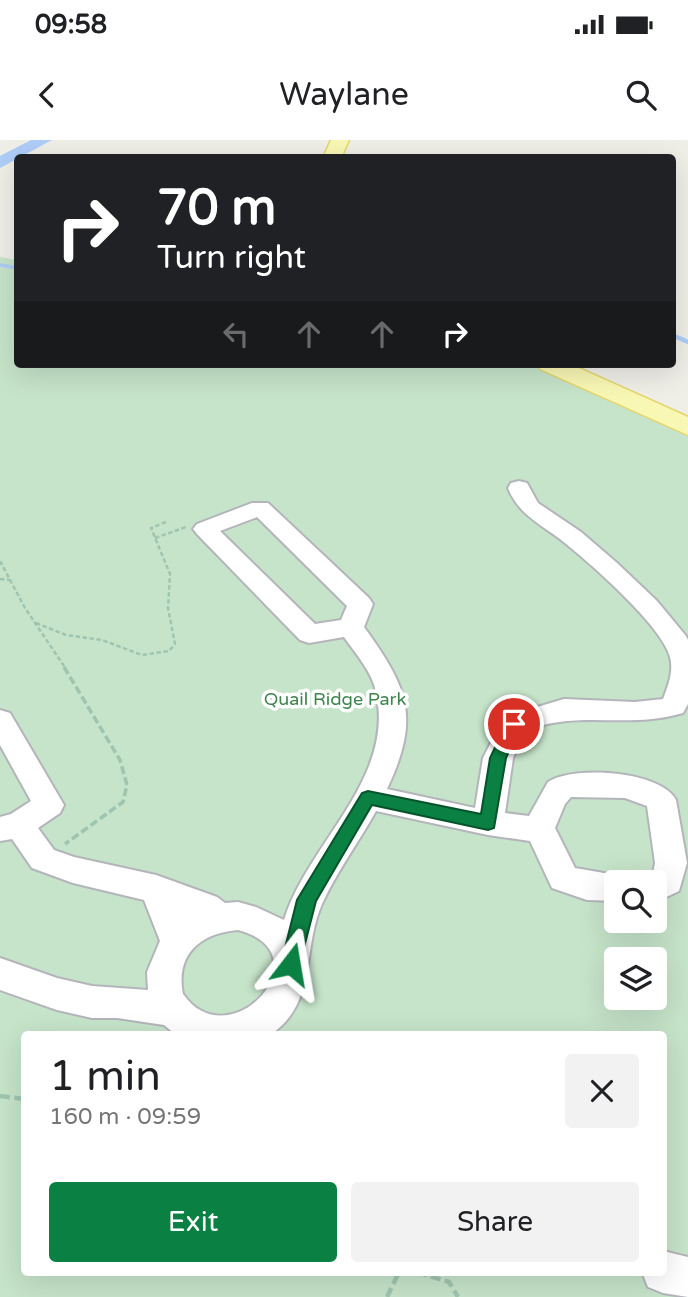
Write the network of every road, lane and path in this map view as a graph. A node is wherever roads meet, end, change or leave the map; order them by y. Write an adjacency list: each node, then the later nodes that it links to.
1 (558, 368): 2 (main road)
2 (688, 427)
3 (519, 488): 14 (street)
4 (166, 522): 6 (path)
5 (205, 529): 6 (path); 11 (street); 11 (street)
6 (155, 538): 10 (path)
7 (0, 561): 9 (path)
8 (0, 579): 9 (path)
9 (10, 580): 10 (path)
10 (34, 622): 17 (path)
11 (351, 627): 13 (street)
12 (0, 720): 15 (street)
13 (368, 797): 14 (street); 21 (street)
14 (488, 823): 16 (street)
15 (10, 827): 17 (street)
16 (539, 830): 18 (street); 19 (street)
17 (43, 859): 20 (street)
18 (667, 882)
19 (604, 887)
20 (156, 889): 22 (street); 24 (street)
21 (307, 900): 23 (street); 25 (street)
22 (219, 917): 23 (street); 24 (street)
23 (256, 920): 25 (street)
24 (177, 941): 26 (street)
25 (291, 964): 30 (street)
26 (163, 973): 28 (street); 29 (street)
27 (0, 974): 28 (street)
28 (117, 1002): 29 (street)
29 (173, 1010): 31 (street)
30 (268, 1025): 32 (street)
31 (205, 1031)
32 (234, 1031)
33 (0, 1096): 34 (path)
34 (21, 1099)
35 (667, 1273): 38 (street)
36 (397, 1276): 39 (path)
37 (430, 1276): 40 (path)
38 (688, 1278)
39 (387, 1297)
40 (458, 1297)

